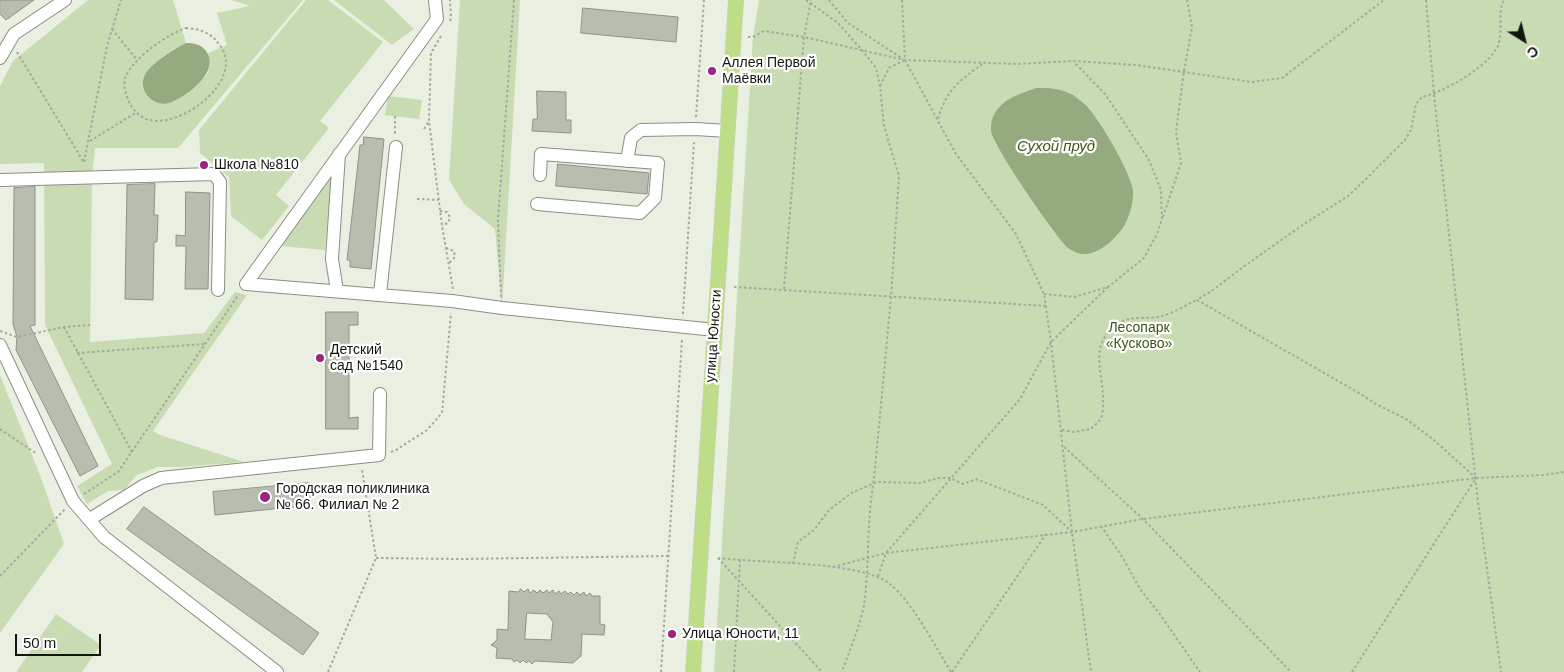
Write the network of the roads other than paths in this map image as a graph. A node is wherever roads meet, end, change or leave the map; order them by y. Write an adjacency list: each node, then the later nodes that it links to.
1 (65, 0): 4 (lane)
2 (436, 0): 7 (lane)
3 (736, 0): 5 (main road, улица Юности)
4 (0, 58)
5 (728, 131): 8 (lane); 15 (main road, улица Юности)
6 (396, 147): 14 (lane)
7 (339, 154): 13 (lane); 13 (lane)
8 (627, 161): 9 (lane); 11 (lane)
9 (540, 175)
10 (0, 180): 12 (lane)
11 (537, 204)
12 (218, 290)
13 (336, 291): 14 (lane)
14 (380, 294): 15 (lane)
15 (715, 330): 20 (main road, улица Юности)
16 (0, 344): 18 (lane)
17 (380, 394): 18 (lane)
18 (90, 519): 19 (lane)
19 (277, 672)
20 (693, 672)

